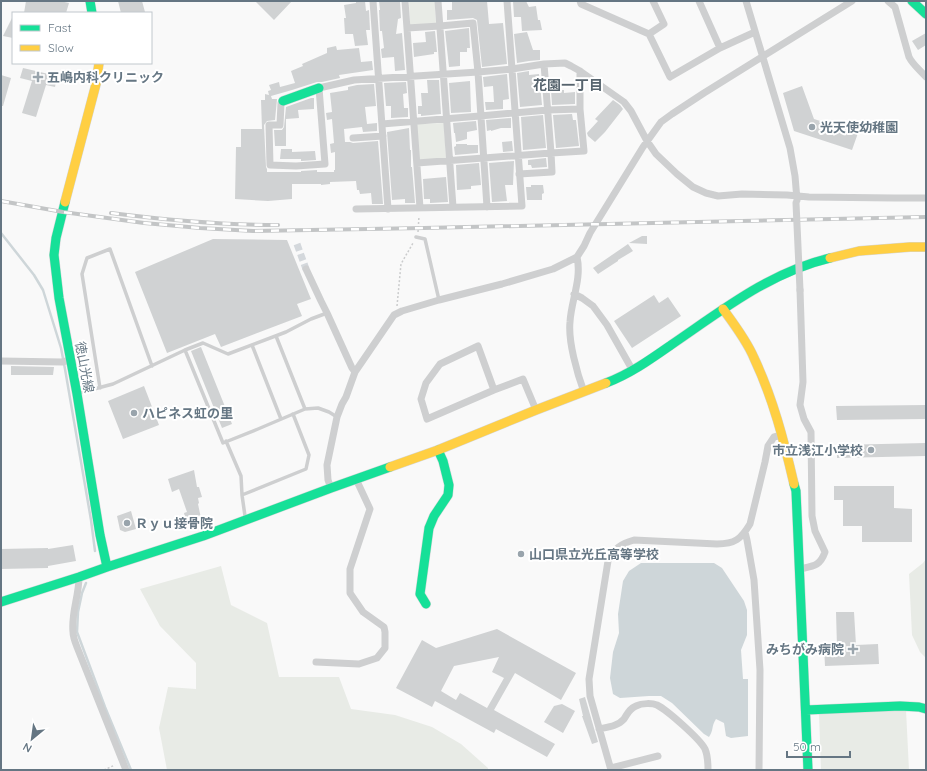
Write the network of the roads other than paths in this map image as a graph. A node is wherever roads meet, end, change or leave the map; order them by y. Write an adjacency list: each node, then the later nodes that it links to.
1 (90, 1): 13 (street)
2 (373, 1): 29 (street)
3 (406, 1): 16 (street)
4 (438, 1): 15 (street)
5 (506, 1): 23 (street)
6 (580, 1): 18 (street)
7 (653, 1): 18 (street)
8 (699, 1): 19 (street)
9 (746, 1): 17 (street)
10 (852, 1): 20 (street)
11 (888, 1): 28 (street)
12 (912, 1): 14 (street)
13 (92, 12)
14 (926, 14)
15 (440, 26): 16 (street); 25 (street); 26 (street)
16 (407, 28): 27 (street)
17 (755, 32): 19 (street); 20 (street)
18 (649, 34): 19 (street)
19 (720, 48)
20 (762, 57): 41 (street); 49 (street)
21 (99, 64): 66 (street, 徳山光線)
22 (544, 64): 23 (street); 24 (street); 33 (street)
23 (512, 69): 25 (street); 34 (street)
24 (580, 71): 32 (street); 41 (street)
25 (478, 72): 26 (street); 35 (street)
26 (443, 74): 27 (street); 36 (street)
27 (410, 76): 29 (street); 37 (street)
28 (926, 77)
29 (378, 79): 30 (street); 38 (street)
30 (319, 88): 31 (street); 31 (street)
31 (283, 101)
32 (580, 109): 33 (street); 42 (street)
33 (548, 110): 34 (street); 42 (street)
34 (514, 113): 35 (street); 43 (street)
35 (480, 116): 36 (street); 44 (street)
36 (447, 119): 37 (street); 45 (street)
37 (414, 121): 38 (street); 46 (street)
38 (382, 124): 39 (street)
39 (383, 136): 40 (street); 54 (street)
40 (353, 138)
41 (647, 141): 49 (street); 57 (street)
42 (551, 153): 43 (street); 47 (street)
43 (518, 155): 44 (street); 47 (street)
44 (483, 158): 45 (street); 51 (street)
45 (450, 161): 46 (street); 50 (street)
46 (417, 164): 52 (street)
47 (519, 174): 51 (street)
48 (926, 198): 49 (street)
49 (797, 199): 89 (street, bridge)
50 (453, 207): 51 (street); 52 (street)
51 (487, 207)
52 (420, 208): 54 (street)
53 (356, 209): 54 (street)
54 (388, 209)
55 (416, 237): 60 (lane)
56 (926, 247): 61 (street)
57 (577, 258): 59 (street); 60 (street)
58 (306, 269): 62 (street)
59 (574, 294): 69 (street); 73 (street)
60 (439, 300): 70 (street)
61 (724, 309): 69 (street); 80 (street)
62 (327, 313): 63 (lane); 70 (street)
63 (276, 336): 64 (lane); 75 (lane)
64 (252, 345): 65 (lane); 79 (lane)
65 (185, 350): 68 (lane); 81 (lane)
66 (70, 360): 67 (street); 74 (street, 徳山光線)
67 (1, 361)
68 (152, 366): 71 (lane); 71 (lane)
69 (633, 371): 73 (street)
70 (355, 372): 78 (street)
71 (100, 388): 74 (lane)
72 (494, 390): 72 (street); 76 (street)
73 (584, 392): 76 (street)
74 (77, 394): 88 (street, 徳山光線)
75 (305, 409): 77 (lane); 78 (lane)
76 (536, 410): 82 (street)
77 (294, 414): 79 (lane); 85 (lane)
78 (338, 417): 84 (street)
79 (281, 419): 81 (lane)
80 (782, 434): 87 (street); 89 (street)
81 (226, 441): 85 (lane)
82 (438, 450): 83 (street); 92 (street)
83 (356, 479): 84 (street); 93 (street)
84 (331, 488): 88 (street)
85 (242, 495): 86 (lane)
86 (245, 516)
87 (745, 532): 96 (street); 101 (street)
88 (107, 567): 90 (street)
89 (800, 569): 95 (street)
90 (78, 578): 91 (street); 99 (street)
91 (1, 602)
92 (426, 604)
93 (316, 662)
94 (926, 709): 95 (street)
95 (806, 710): 102 (street)
96 (599, 729): 98 (street); 100 (street)
97 (658, 756): 98 (street)
98 (611, 769)
99 (126, 770)
100 (708, 770)
101 (759, 770)
102 (808, 770)

